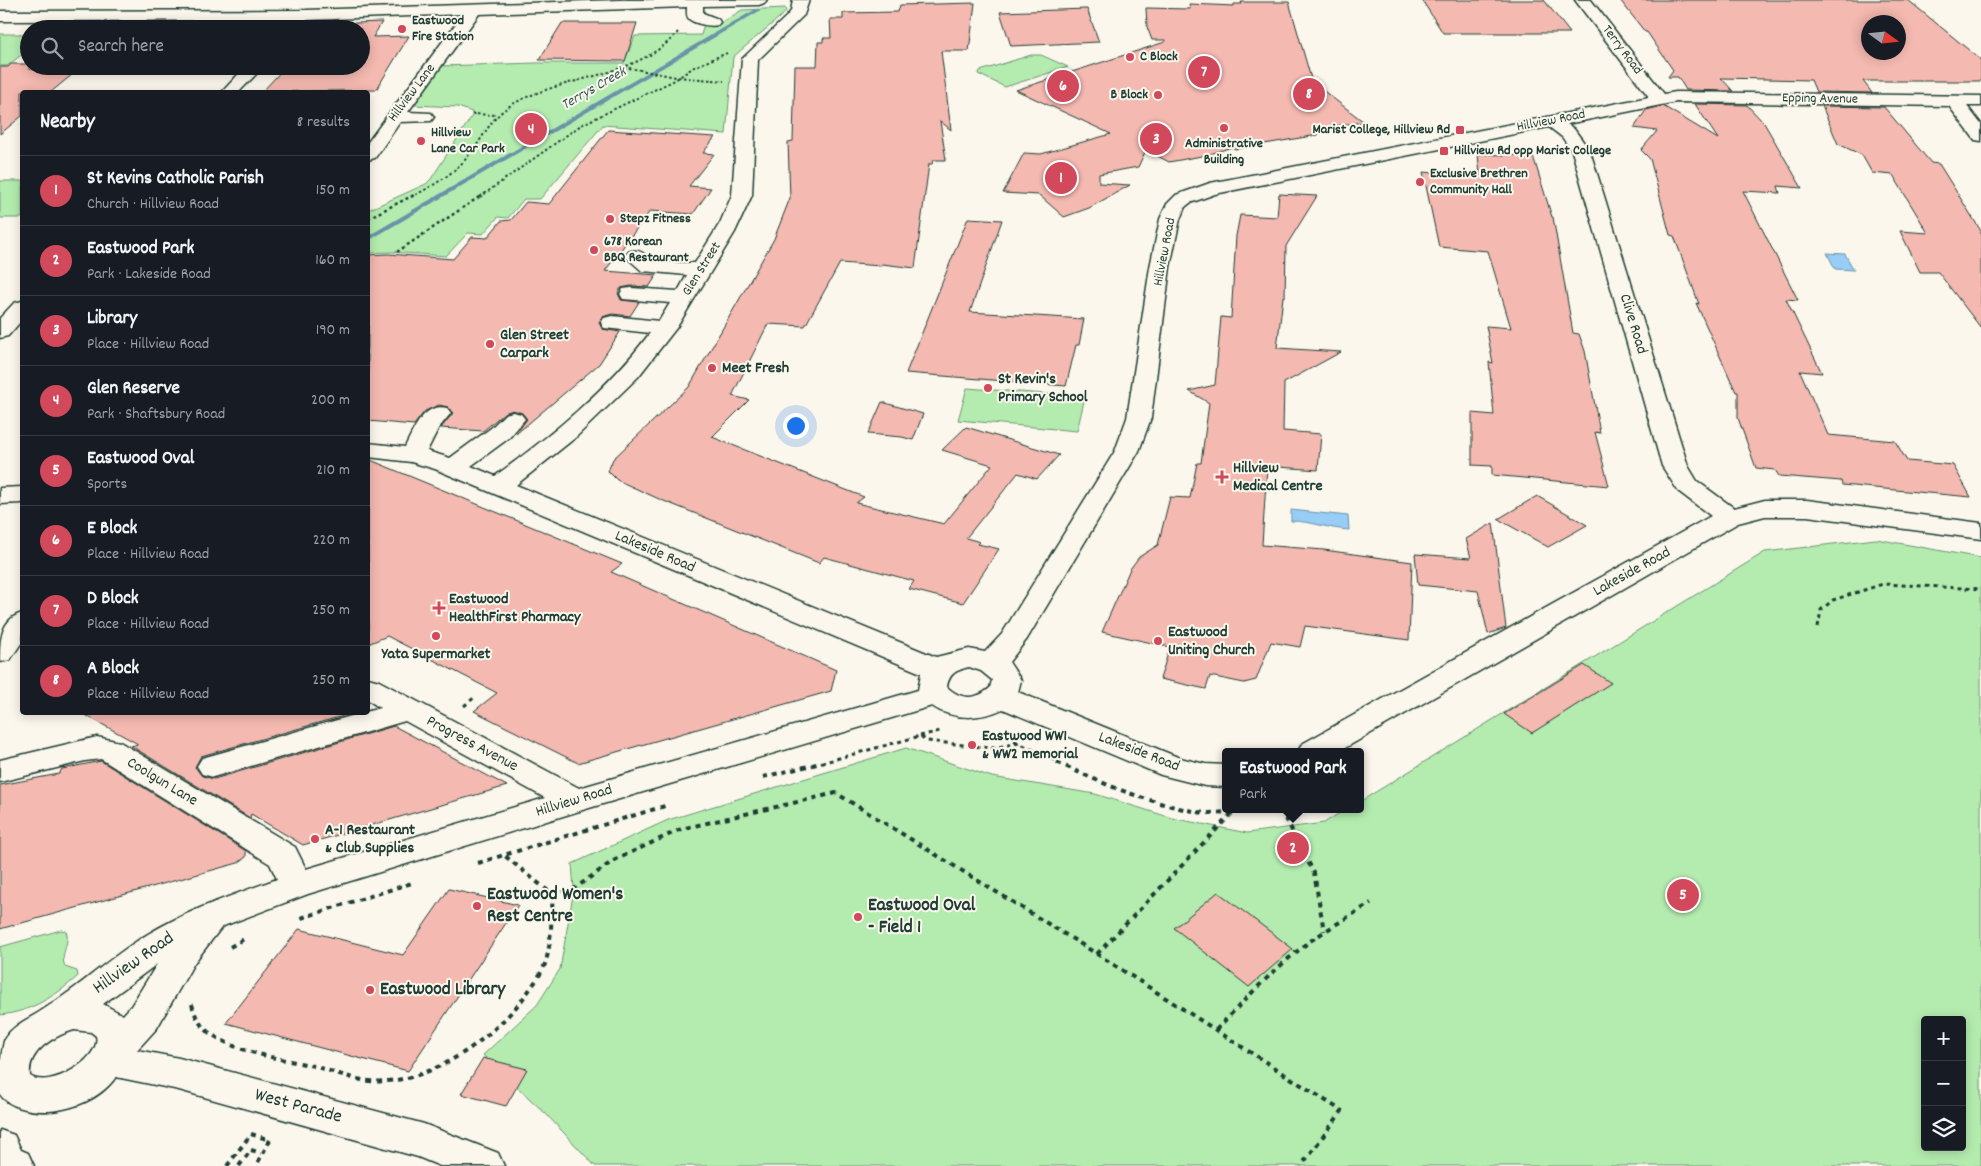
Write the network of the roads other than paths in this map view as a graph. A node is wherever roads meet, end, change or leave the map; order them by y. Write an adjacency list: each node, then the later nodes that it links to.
1 (319, 0): 9 (street)
2 (759, 0): 6 (street)
3 (801, 0): 25 (street, Glen Street)
4 (1584, 0): 16 (street, Terry Road)
5 (670, 1): 6 (street); 7 (street)
6 (695, 2): 12 (street)
7 (475, 9): 8 (street); 19 (street, Hillview Lane)
8 (432, 11): 9 (street); 13 (street)
9 (306, 15): 10 (street); 11 (street)
10 (0, 16)
11 (301, 20)
12 (706, 21)
13 (419, 28)
14 (247, 75): 15 (street)
15 (232, 90)
16 (1660, 100): 17 (street, Epping Avenue); 21 (street, Hillview Road)
17 (1954, 101): 18 (street, Epping Avenue); 22 (street)
18 (1981, 101)
19 (394, 117): 20 (street); 23 (street, Hillview Lane)
20 (424, 118)
21 (1552, 121): 42 (street, Clive Road); 46 (street, Hillview Road)
22 (1981, 136)
23 (370, 151)
24 (635, 256): 25 (street)
25 (701, 270): 27 (street, Glen Street)
26 (631, 294): 27 (street)
27 (684, 298): 31 (street, Glen Street)
28 (20, 310): 30 (street)
29 (612, 323): 31 (street)
30 (2, 327)
31 (665, 328): 37 (street, Glen Street)
32 (439, 413): 35 (street)
33 (513, 418): 36 (street)
34 (370, 450): 35 (street, Lakeside Road)
35 (414, 455): 36 (street, Lakeside Road)
36 (453, 468): 37 (street, Lakeside Road)
37 (498, 486): 47 (street, Lakeside Road)
38 (20, 495): 39 (street)
39 (0, 496)
40 (0, 504): 41 (street)
41 (20, 505)
42 (1729, 517): 43 (street, Lakeside Road); 51 (street, Lakeside Road)
43 (1981, 532)
44 (20, 625): 45 (street)
45 (0, 653)
46 (991, 662): 47 (street); 49 (street)
47 (937, 682): 49 (street); 55 (street, Hillview Road)
48 (370, 689): 50 (street, Progress Avenue)
49 (1000, 696): 54 (street, Lakeside Road)
50 (408, 710): 52 (street); 55 (street, Progress Avenue)
51 (1320, 748)
52 (213, 766)
53 (0, 771): 56 (street, Coolgun Lane)
54 (1222, 776)
55 (576, 800): 56 (street, Hillview Road)
56 (297, 885): 57 (street, Hillview Road)
57 (214, 916): 58 (street, Hillview Road); 59 (street, Hillview Road)
58 (57, 1020): 59 (street); 60 (street)
59 (112, 1054): 60 (street); 63 (street, West Parade)
60 (6, 1070)
61 (0, 1147): 62 (street)
62 (14, 1166)
63 (484, 1166)

